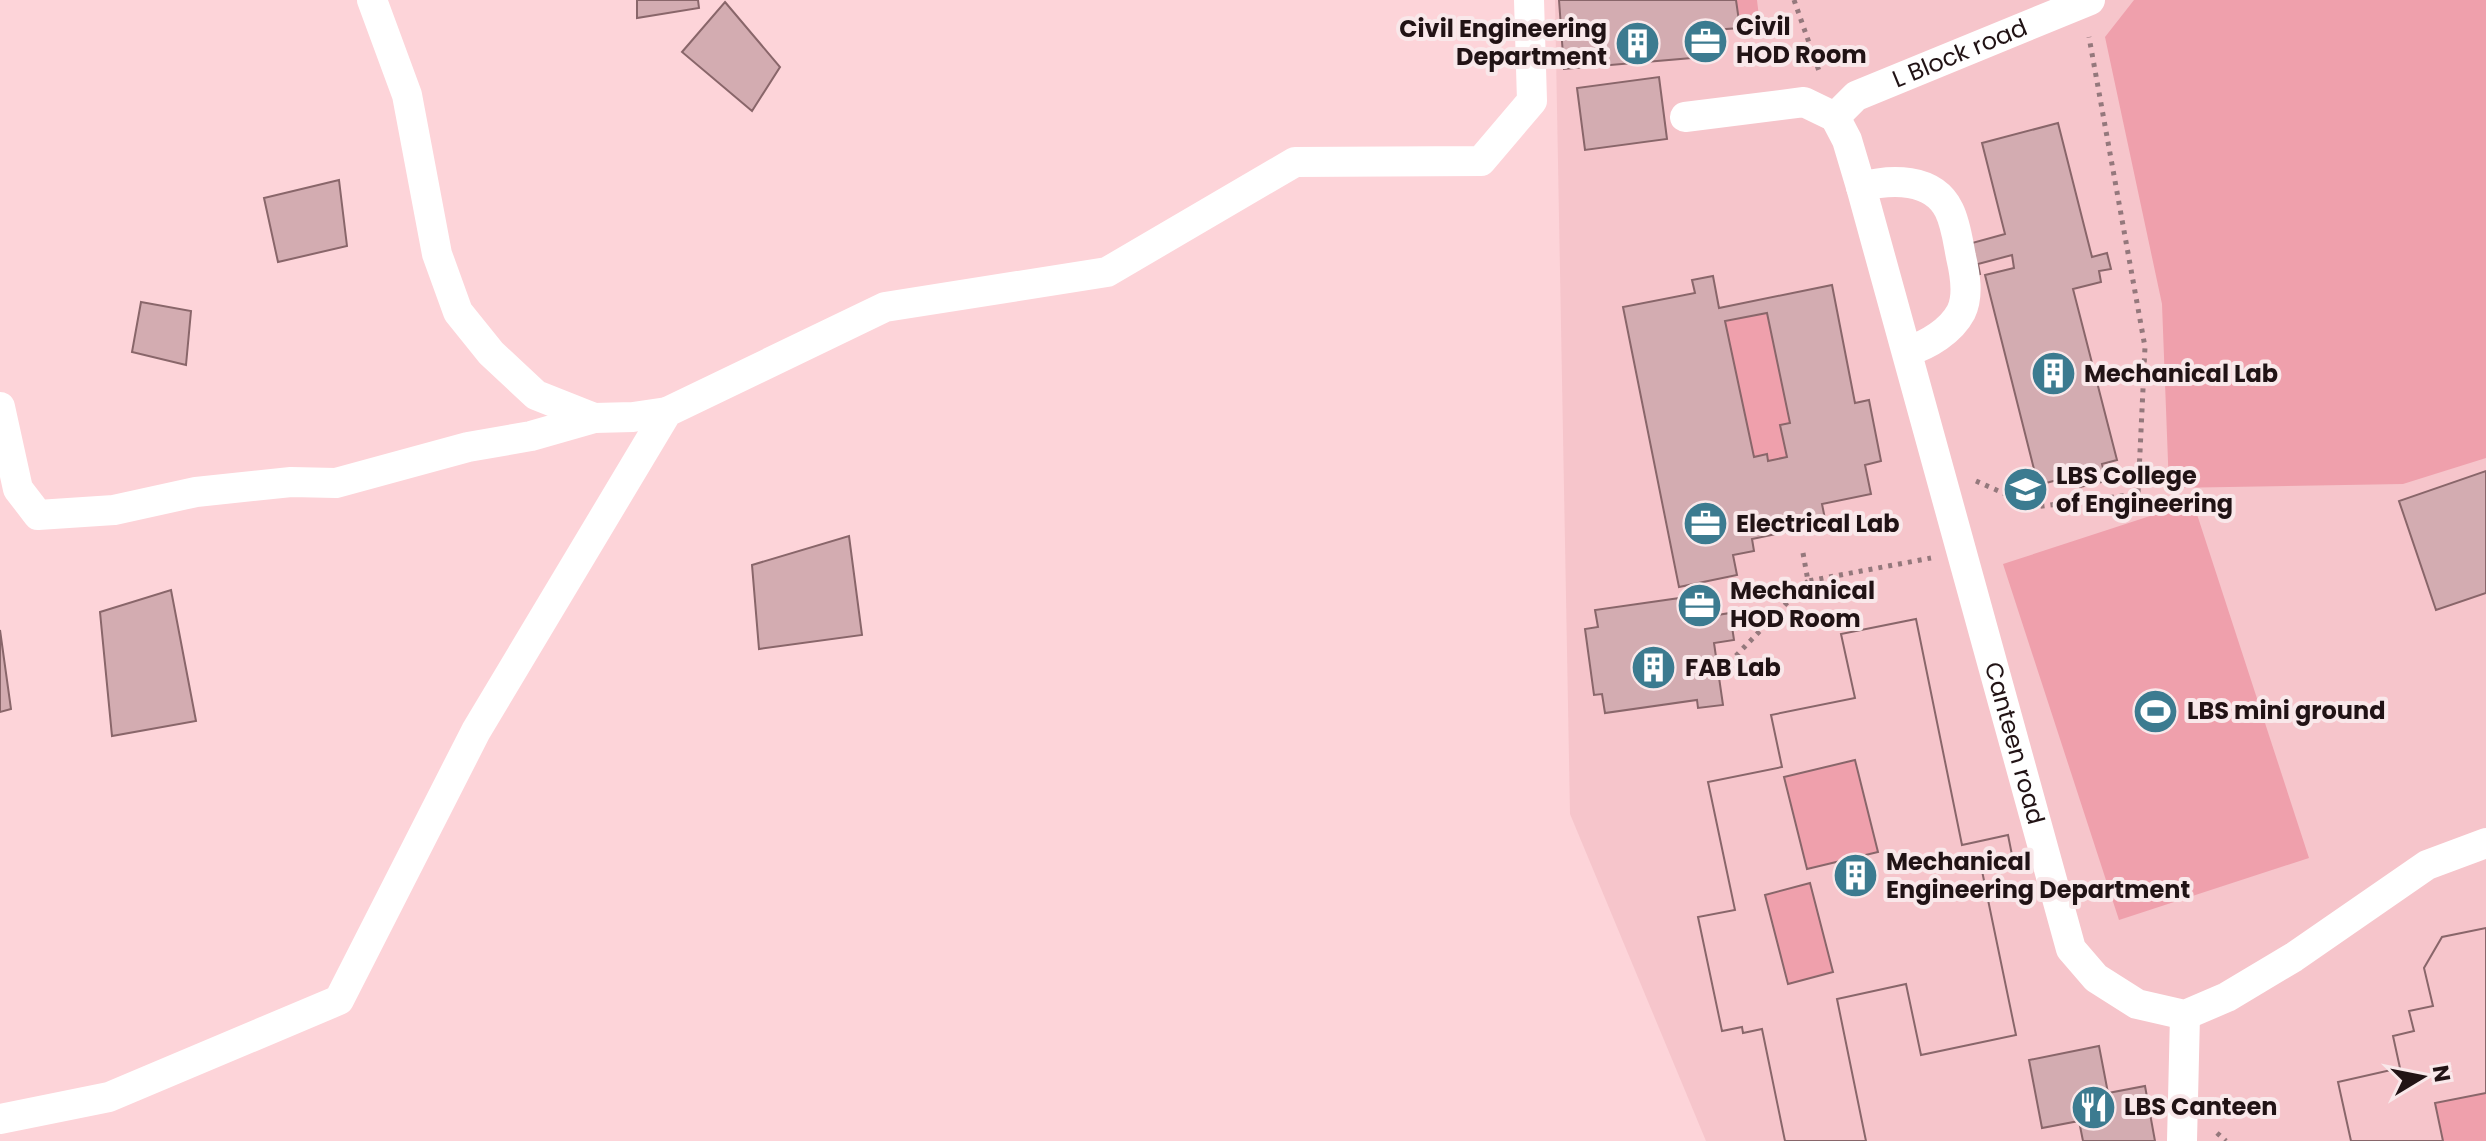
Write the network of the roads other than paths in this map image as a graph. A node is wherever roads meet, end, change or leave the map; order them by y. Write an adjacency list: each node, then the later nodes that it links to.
1 (372, 0): 10 (street)
2 (1529, 0): 9 (street)
3 (2086, 2): 5 (street, L Block road)
4 (1685, 117): 5 (street)
5 (1835, 117): 6 (street, Canteen road)
6 (1861, 187): 7 (street, Canteen road); 7 (street)
7 (1908, 351): 12 (street, Canteen road)
8 (0, 407): 10 (street)
9 (667, 412): 10 (street); 13 (street)
10 (594, 418)
11 (2486, 843): 12 (street)
12 (2185, 1015): 14 (street)
13 (0, 1119)
14 (2182, 1141)

